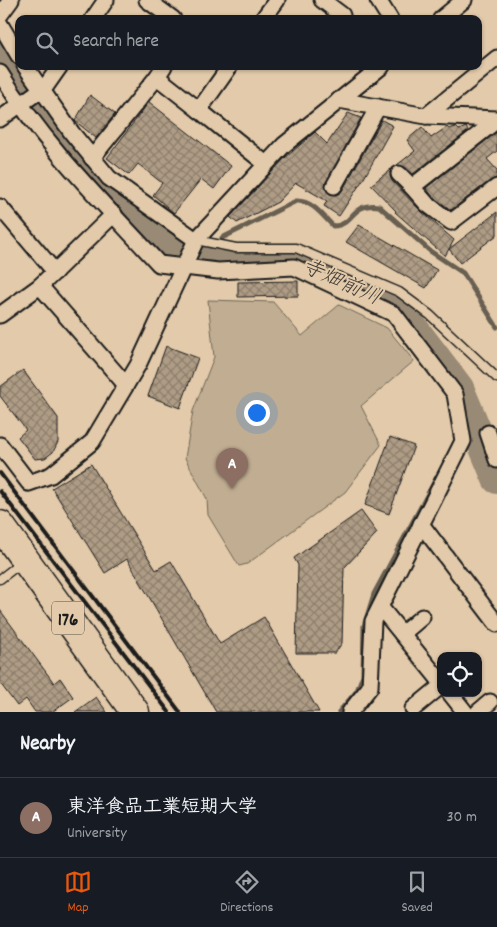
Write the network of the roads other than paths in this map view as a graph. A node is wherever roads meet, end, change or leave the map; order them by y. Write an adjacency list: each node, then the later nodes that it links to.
1 (11, 0): 8 (street)
2 (106, 0): 9 (street)
3 (147, 0): 10 (street)
4 (277, 0): 11 (street)
5 (322, 0): 12 (street)
6 (378, 0): 13 (street)
7 (464, 0): 14 (street)
8 (0, 15)
9 (96, 15)
10 (168, 15)
11 (266, 15)
12 (341, 15)
13 (387, 15)
14 (446, 15)
15 (0, 24): 16 (street)
16 (15, 49)
17 (497, 58): 29 (street)
18 (27, 70): 24 (street)
19 (57, 70): 24 (street)
20 (227, 70): 28 (street)
21 (377, 70): 25 (street)
22 (160, 72): 28 (street); 32 (street)
23 (0, 73): 26 (street)
24 (40, 91): 26 (street); 32 (street)
25 (340, 100): 27 (street); 33 (street)
26 (21, 105): 30 (street); 39 (street)
27 (378, 107): 29 (street); 35 (street)
28 (199, 110): 33 (street)
29 (426, 116): 31 (street)
30 (0, 119)
31 (497, 119): 37 (street)
32 (92, 158): 40 (street)
33 (266, 164): 40 (street)
34 (399, 174): 37 (street)
35 (334, 186)
36 (497, 187): 37 (street)
37 (412, 188)
38 (0, 207): 41 (street)
39 (114, 214): 40 (street); 41 (street)
40 (190, 252): 44 (lane); 45 (street); 49 (street)
41 (55, 272): 42 (street)
42 (40, 286): 43 (street); 45 (street)
43 (0, 315)
44 (497, 378)
45 (126, 385): 47 (street)
46 (488, 433): 48 (street)
47 (0, 445)
48 (497, 460)
49 (421, 524): 53 (street); 55 (street)
50 (0, 525): 51 (highway, 176)
51 (25, 560): 52 (lane); 62 (highway, 176)
52 (0, 579)
53 (381, 608): 56 (street); 63 (street)
54 (422, 617): 56 (street)
55 (497, 624)
56 (402, 634): 57 (street)
57 (437, 675)
58 (437, 682): 61 (street)
59 (453, 697): 64 (street)
60 (490, 702): 65 (street)
61 (413, 709)
62 (135, 712)
63 (350, 712)
64 (465, 712)
65 (478, 712)

